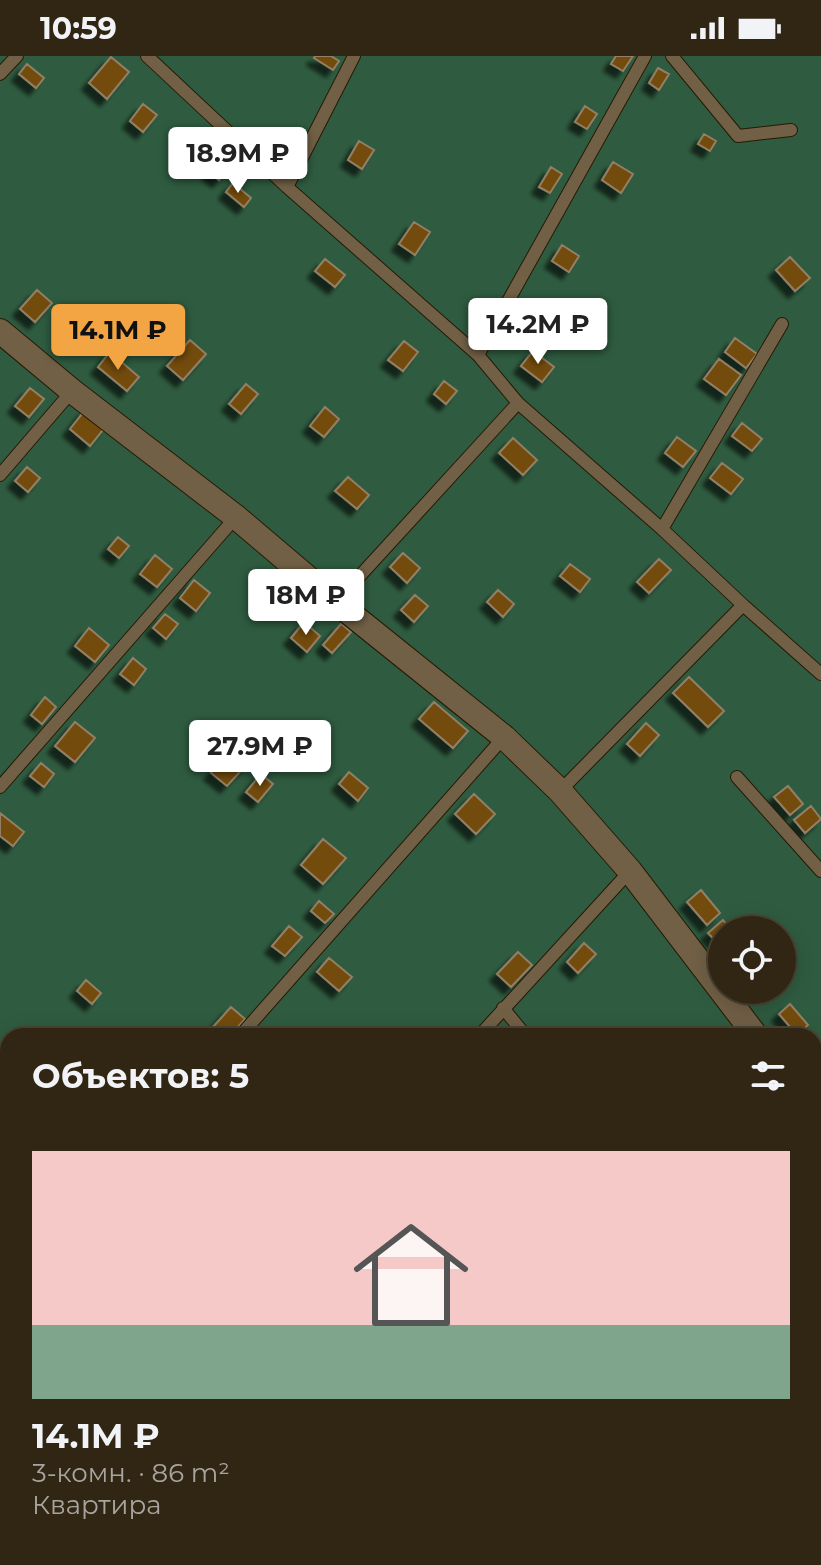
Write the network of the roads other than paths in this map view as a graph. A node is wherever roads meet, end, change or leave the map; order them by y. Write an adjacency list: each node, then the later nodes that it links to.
1 (17, 56): 6 (lane)
2 (147, 56): 8 (lane)
3 (354, 56): 8 (lane)
4 (645, 56): 11 (lane)
5 (672, 56): 7 (lane)
6 (0, 74)
7 (791, 130)
8 (287, 187): 11 (lane)
9 (782, 324): 16 (lane)
10 (0, 331): 12 (street)
11 (478, 355): 13 (lane)
12 (72, 391): 14 (lane); 15 (street)
13 (518, 403): 16 (lane); 17 (lane)
14 (0, 475)
15 (236, 517): 17 (street); 22 (lane)
16 (662, 529): 18 (lane)
17 (336, 602): 20 (street)
18 (743, 605): 19 (lane); 23 (lane)
19 (821, 674)
20 (504, 737): 23 (street); 27 (lane)
21 (737, 777): 25 (lane)
22 (0, 787)
23 (560, 791): 24 (street)
24 (630, 871): 26 (lane); 30 (street)
25 (821, 871)
26 (503, 1008): 28 (lane); 29 (lane)
27 (247, 1028)
28 (486, 1028)
29 (519, 1028)
30 (750, 1028)

